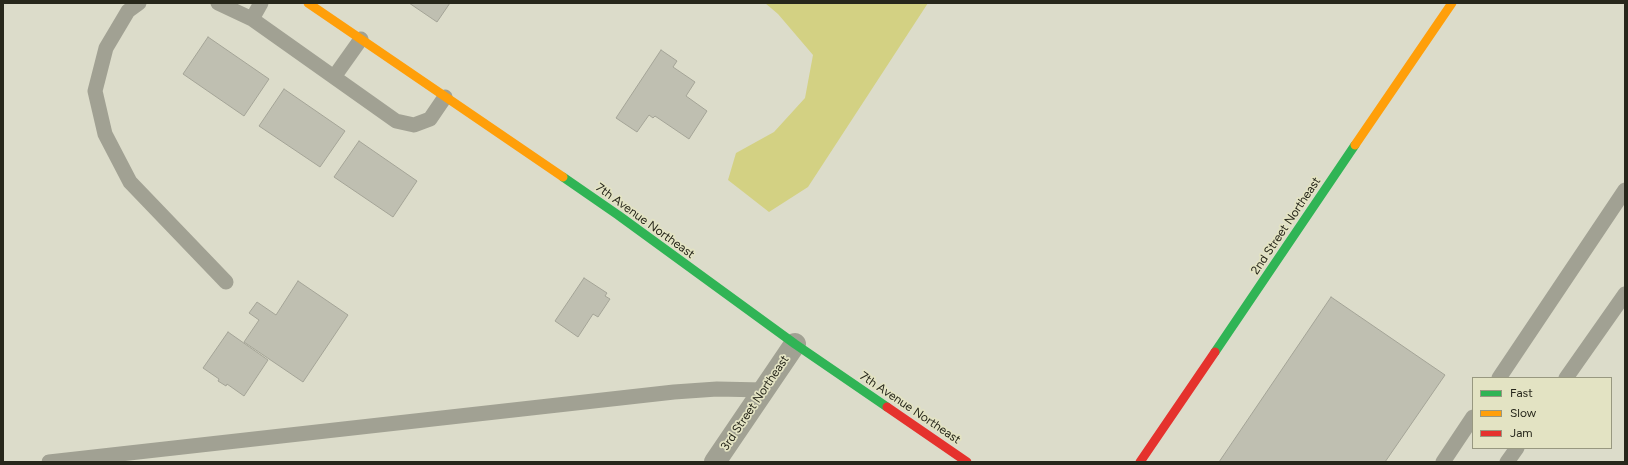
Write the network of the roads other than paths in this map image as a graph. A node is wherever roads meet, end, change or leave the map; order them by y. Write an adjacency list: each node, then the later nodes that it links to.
1 (139, 3): 11 (lane)
2 (218, 3): 6 (lane)
3 (261, 3): 6 (lane)
4 (308, 3): 7 (street, 7th Avenue Northeast)
5 (1452, 3): 22 (street, 2nd Street Northeast)
6 (252, 19): 8 (lane)
7 (361, 39): 8 (lane); 9 (street, 7th Avenue Northeast)
8 (334, 78): 9 (lane)
9 (445, 97): 13 (street, 7th Avenue Northeast)
10 (1625, 190): 14 (lane)
11 (226, 282)
12 (1625, 294): 15 (lane)
13 (795, 344): 16 (street, 3rd Street Northeast); 21 (street, 7th Avenue Northeast)
14 (1500, 377)
15 (1567, 377)
16 (764, 390): 19 (lane); 20 (street, 3rd Street Northeast)
17 (1472, 418): 23 (lane)
18 (1515, 449): 24 (lane)
19 (49, 462)
20 (715, 462)
21 (967, 462)
22 (1140, 462)
23 (1443, 462)
24 (1507, 462)

